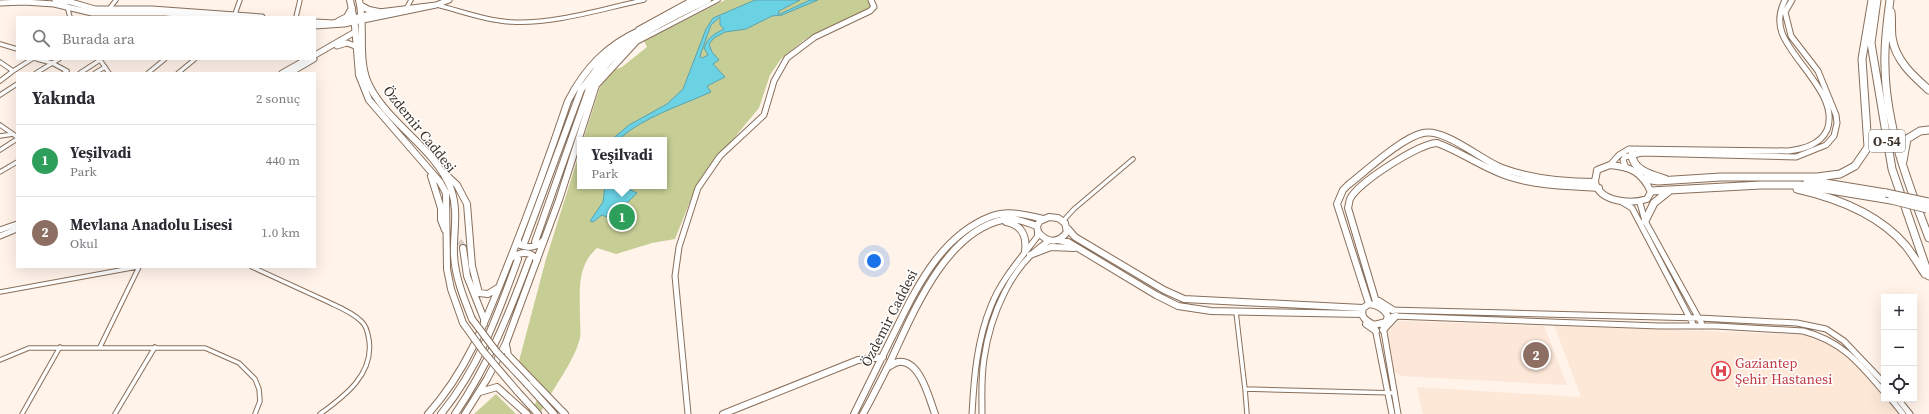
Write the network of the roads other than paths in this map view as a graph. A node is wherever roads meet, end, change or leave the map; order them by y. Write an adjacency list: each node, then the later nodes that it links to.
1 (6, 0): 20 (street)
2 (55, 0): 21 (street)
3 (116, 0): 26 (street)
4 (240, 0): 29 (street)
5 (300, 0): 33 (street)
6 (350, 0): 25 (main road, Özdemir Caddesi)
7 (411, 0): 27 (street)
8 (449, 0): 23 (street)
9 (644, 0): 23 (street)
10 (691, 0): 41 (street)
11 (699, 0): 40 (main road)
12 (708, 0): 40 (main road)
13 (718, 0): 42 (street)
14 (871, 0): 172 (street)
15 (1785, 0): 85 (street)
16 (1792, 0): 82 (street)
17 (1872, 0): 91 (highway)
18 (1877, 0): 130 (highway, O-54)
19 (1890, 0): 71 (highway); 89 (highway, O-54)
20 (0, 2): 24 (street)
21 (78, 2): 26 (street)
22 (360, 3): 28 (main road); 34 (main road, Özdemir Caddesi)
23 (436, 4): 27 (street); 34 (street)
24 (67, 6): 30 (street); 31 (street)
25 (352, 8): 35 (main road, Özdemir Caddesi); 36 (main road)
26 (109, 9): 29 (street)
27 (406, 9): 28 (street)
28 (379, 12): 34 (street)
29 (235, 14): 32 (street)
30 (70, 16)
31 (204, 16)
32 (253, 16)
33 (296, 16)
34 (362, 18): 35 (street); 87 (main road, Özdemir Caddesi)
35 (355, 20): 36 (street); 38 (street); 39 (main road, Özdemir Caddesi)
36 (339, 21): 37 (street)
37 (316, 22)
38 (316, 26)
39 (355, 32): 44 (main road, Özdemir Caddesi); 46 (street)
40 (642, 32): 41 (main road); 42 (main road); 117 (main road); 119 (main road)
41 (625, 36): 116 (main road)
42 (636, 43): 78 (main road)
43 (0, 44): 45 (street)
44 (355, 46): 47 (street); 86 (main road, Özdemir Caddesi)
45 (16, 49)
46 (316, 54)
47 (316, 58)
48 (30, 60): 59 (street)
49 (41, 60): 57 (street)
50 (57, 60): 57 (street)
51 (100, 60): 58 (street); 62 (street)
52 (164, 60): 65 (street)
53 (194, 60): 66 (street)
54 (305, 60): 67 (street)
55 (313, 60): 68 (street)
56 (0, 62): 59 (street)
57 (52, 63): 60 (street); 61 (street)
58 (105, 67): 63 (street); 64 (street)
59 (13, 71): 69 (street)
60 (38, 72)
61 (66, 72)
62 (82, 72)
63 (97, 72)
64 (108, 72)
65 (149, 72)
66 (179, 72)
67 (284, 72)
68 (292, 72)
69 (0, 81)
70 (16, 85): 72 (street)
71 (1929, 90)
72 (0, 94)
73 (0, 125): 75 (street)
74 (1929, 130): 89 (highway)
75 (13, 134): 76 (street); 77 (street)
76 (0, 136)
77 (16, 137)
78 (579, 137)
79 (16, 139): 81 (street)
80 (577, 144): 114 (main road)
81 (0, 150)
82 (1632, 154): 88 (street); 93 (highway)
83 (1133, 159): 104 (street)
84 (16, 163): 90 (street)
85 (1610, 165): 88 (main road); 94 (main road)
86 (427, 167): 110 (main road); 170 (main road, Özdemir Caddesi, bridge)
87 (437, 167): 132 (main road); 171 (main road, Özdemir Caddesi, bridge)
88 (1626, 168): 92 (main road)
89 (1902, 168): 113 (highway, O-54)
90 (0, 172)
91 (1794, 178): 93 (highway); 101 (highway, bridge)
92 (1644, 179): 93 (highway); 98 (main road)
93 (1669, 180)
94 (1596, 182): 96 (main road); 135 (main road)
95 (1761, 185): 97 (highway); 101 (highway, bridge); 131 (highway)
96 (1599, 188): 99 (main road); 134 (main road)
97 (1671, 190): 98 (highway); 105 (highway)
98 (1651, 191): 100 (main road)
99 (1622, 202): 100 (main road); 139 (street)
100 (1640, 203): 105 (street)
101 (1928, 206)
102 (1043, 219): 104 (main road); 111 (main road); 150 (main road, Özdemir Caddesi)
103 (998, 221): 111 (main road, Özdemir Caddesi); 122 (main road); 152 (main road, Özdemir Caddesi)
104 (1063, 221): 108 (main road)
105 (1645, 221): 140 (street)
106 (16, 224): 109 (street)
107 (16, 229): 112 (street)
108 (1068, 229): 115 (main road); 135 (main road)
109 (0, 230)
110 (445, 230)
111 (1037, 230): 118 (main road); 122 (street)
112 (0, 236)
113 (1929, 238)
114 (544, 240): 116 (main road); 126 (main road)
115 (1058, 240): 118 (main road); 121 (main road)
116 (518, 241): 123 (main road)
117 (525, 241)
118 (1049, 241): 122 (street)
119 (535, 242)
120 (463, 248): 143 (main road)
121 (1079, 248): 122 (main road); 136 (main road)
122 (1027, 253): 177 (street); 178 (street)
123 (511, 258): 126 (main road); 132 (main road)
124 (518, 259): 166 (main road)
125 (529, 260): 167 (main road)
126 (537, 260): 146 (main road)
127 (132, 268): 133 (street)
128 (138, 268): 148 (street)
129 (254, 268): 164 (street)
130 (1929, 276)
131 (1929, 280)
132 (499, 287): 143 (main road)
133 (0, 292)
134 (1376, 302): 135 (main road); 137 (main road); 138 (main road)
135 (1362, 308): 136 (main road); 145 (main road)
136 (1236, 312): 154 (street)
137 (1386, 313): 138 (street); 144 (main road)
138 (1394, 313): 139 (street); 141 (street); 144 (main road)
139 (1690, 318): 140 (street); 141 (street)
140 (1699, 318): 142 (street); 153 (street)
141 (1694, 326): 142 (street)
142 (1703, 326): 155 (street)
143 (484, 327): 165 (main road)
144 (1383, 327): 145 (main road); 157 (street)
145 (1375, 328): 157 (street)
146 (506, 343): 156 (main road); 160 (main road)
147 (60, 347): 148 (street); 151 (street); 161 (street)
148 (100, 347): 149 (street)
149 (156, 347): 162 (street); 163 (street)
150 (883, 357): 173 (main road); 174 (main road, Özdemir Caddesi)
151 (0, 360)
152 (887, 368): 175 (main road, Özdemir Caddesi); 176 (main road)
153 (1881, 380)
154 (1245, 389): 157 (street); 179 (street)
155 (1881, 389)
156 (480, 392): 168 (main road); 169 (main road)
157 (1392, 392): 180 (street); 181 (street)
158 (1893, 402): 182 (street)
159 (1900, 402): 183 (street)
160 (564, 413)
161 (22, 414)
162 (115, 414)
163 (255, 414)
164 (320, 414)
165 (428, 414)
166 (441, 414)
167 (455, 414)
168 (465, 414)
169 (527, 414)
170 (538, 414)
171 (554, 414)
172 (688, 414)
173 (723, 414)
174 (854, 414)
175 (863, 414)
176 (935, 414)
177 (972, 414)
178 (982, 414)
179 (1247, 414)
180 (1392, 414)
181 (1398, 414)
182 (1903, 414)
183 (1910, 414)

